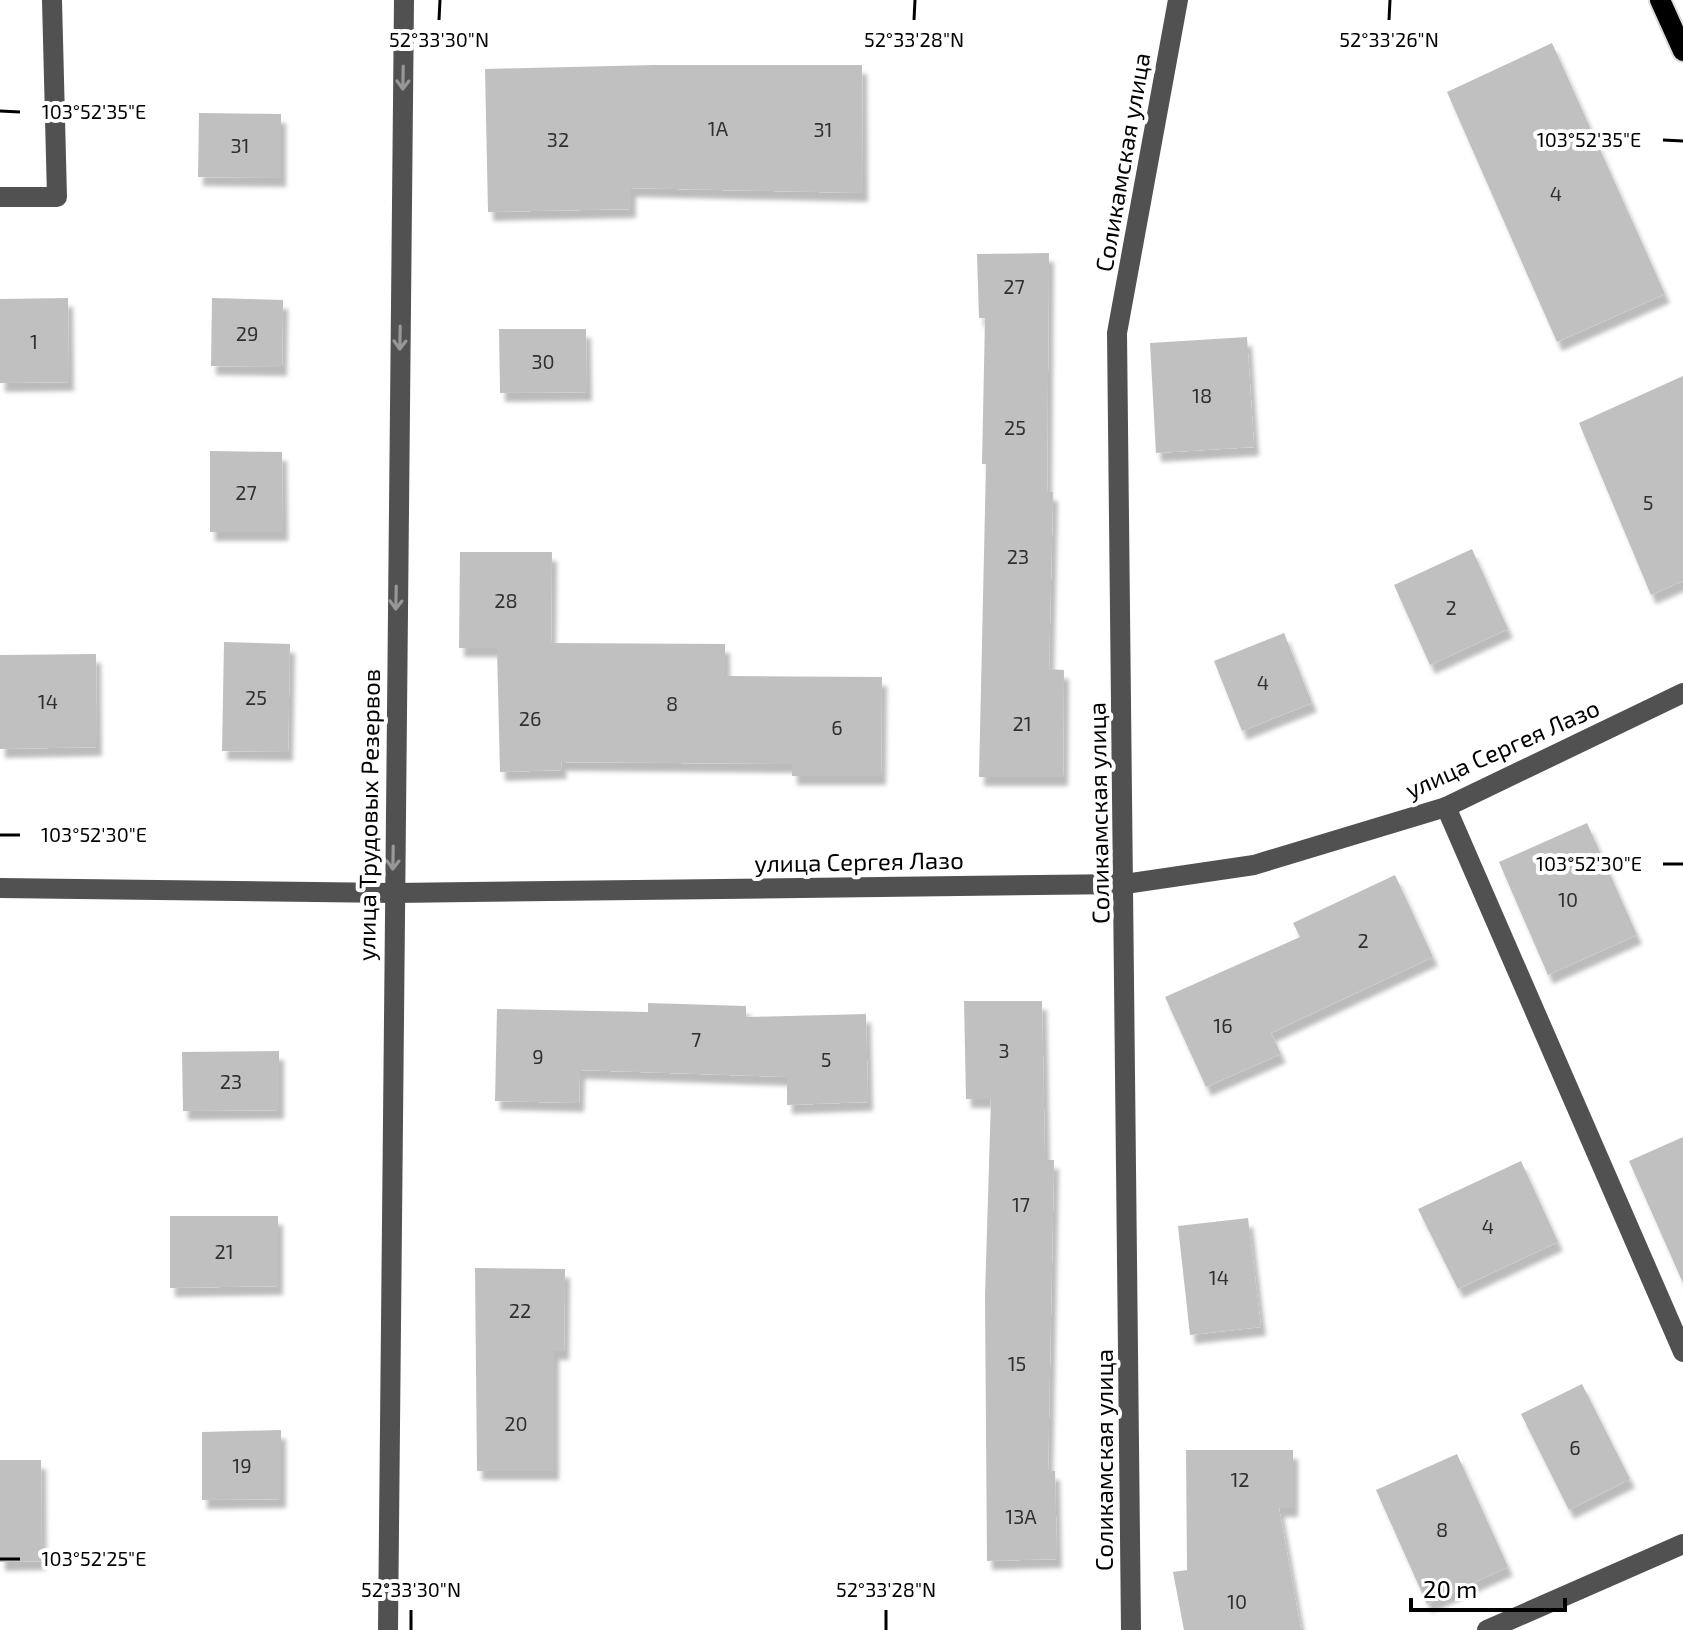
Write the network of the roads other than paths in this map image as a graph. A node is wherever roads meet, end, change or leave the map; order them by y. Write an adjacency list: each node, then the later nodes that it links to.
1 (52, 0): 6 (street)
2 (404, 0): 11 (street, улица Трудовых Резервов, one-way to 11)
3 (1178, 0): 9 (street, Соликамская улица)
4 (1660, 0): 5 (main road)
5 (1683, 51)
6 (0, 197)
7 (1683, 693): 8 (street, улица Сергея Лазо)
8 (1446, 807): 9 (street, улица Сергея Лазо); 12 (street)
9 (1125, 884): 11 (street, улица Сергея Лазо); 15 (street, Соликамская улица)
10 (0, 888): 11 (street, улица Сергея Лазо)
11 (393, 893): 14 (street, улица Трудовых Резервов)
12 (1683, 1352)
13 (1683, 1544): 16 (street)
14 (388, 1630)
15 (1131, 1630)
16 (1487, 1630)

